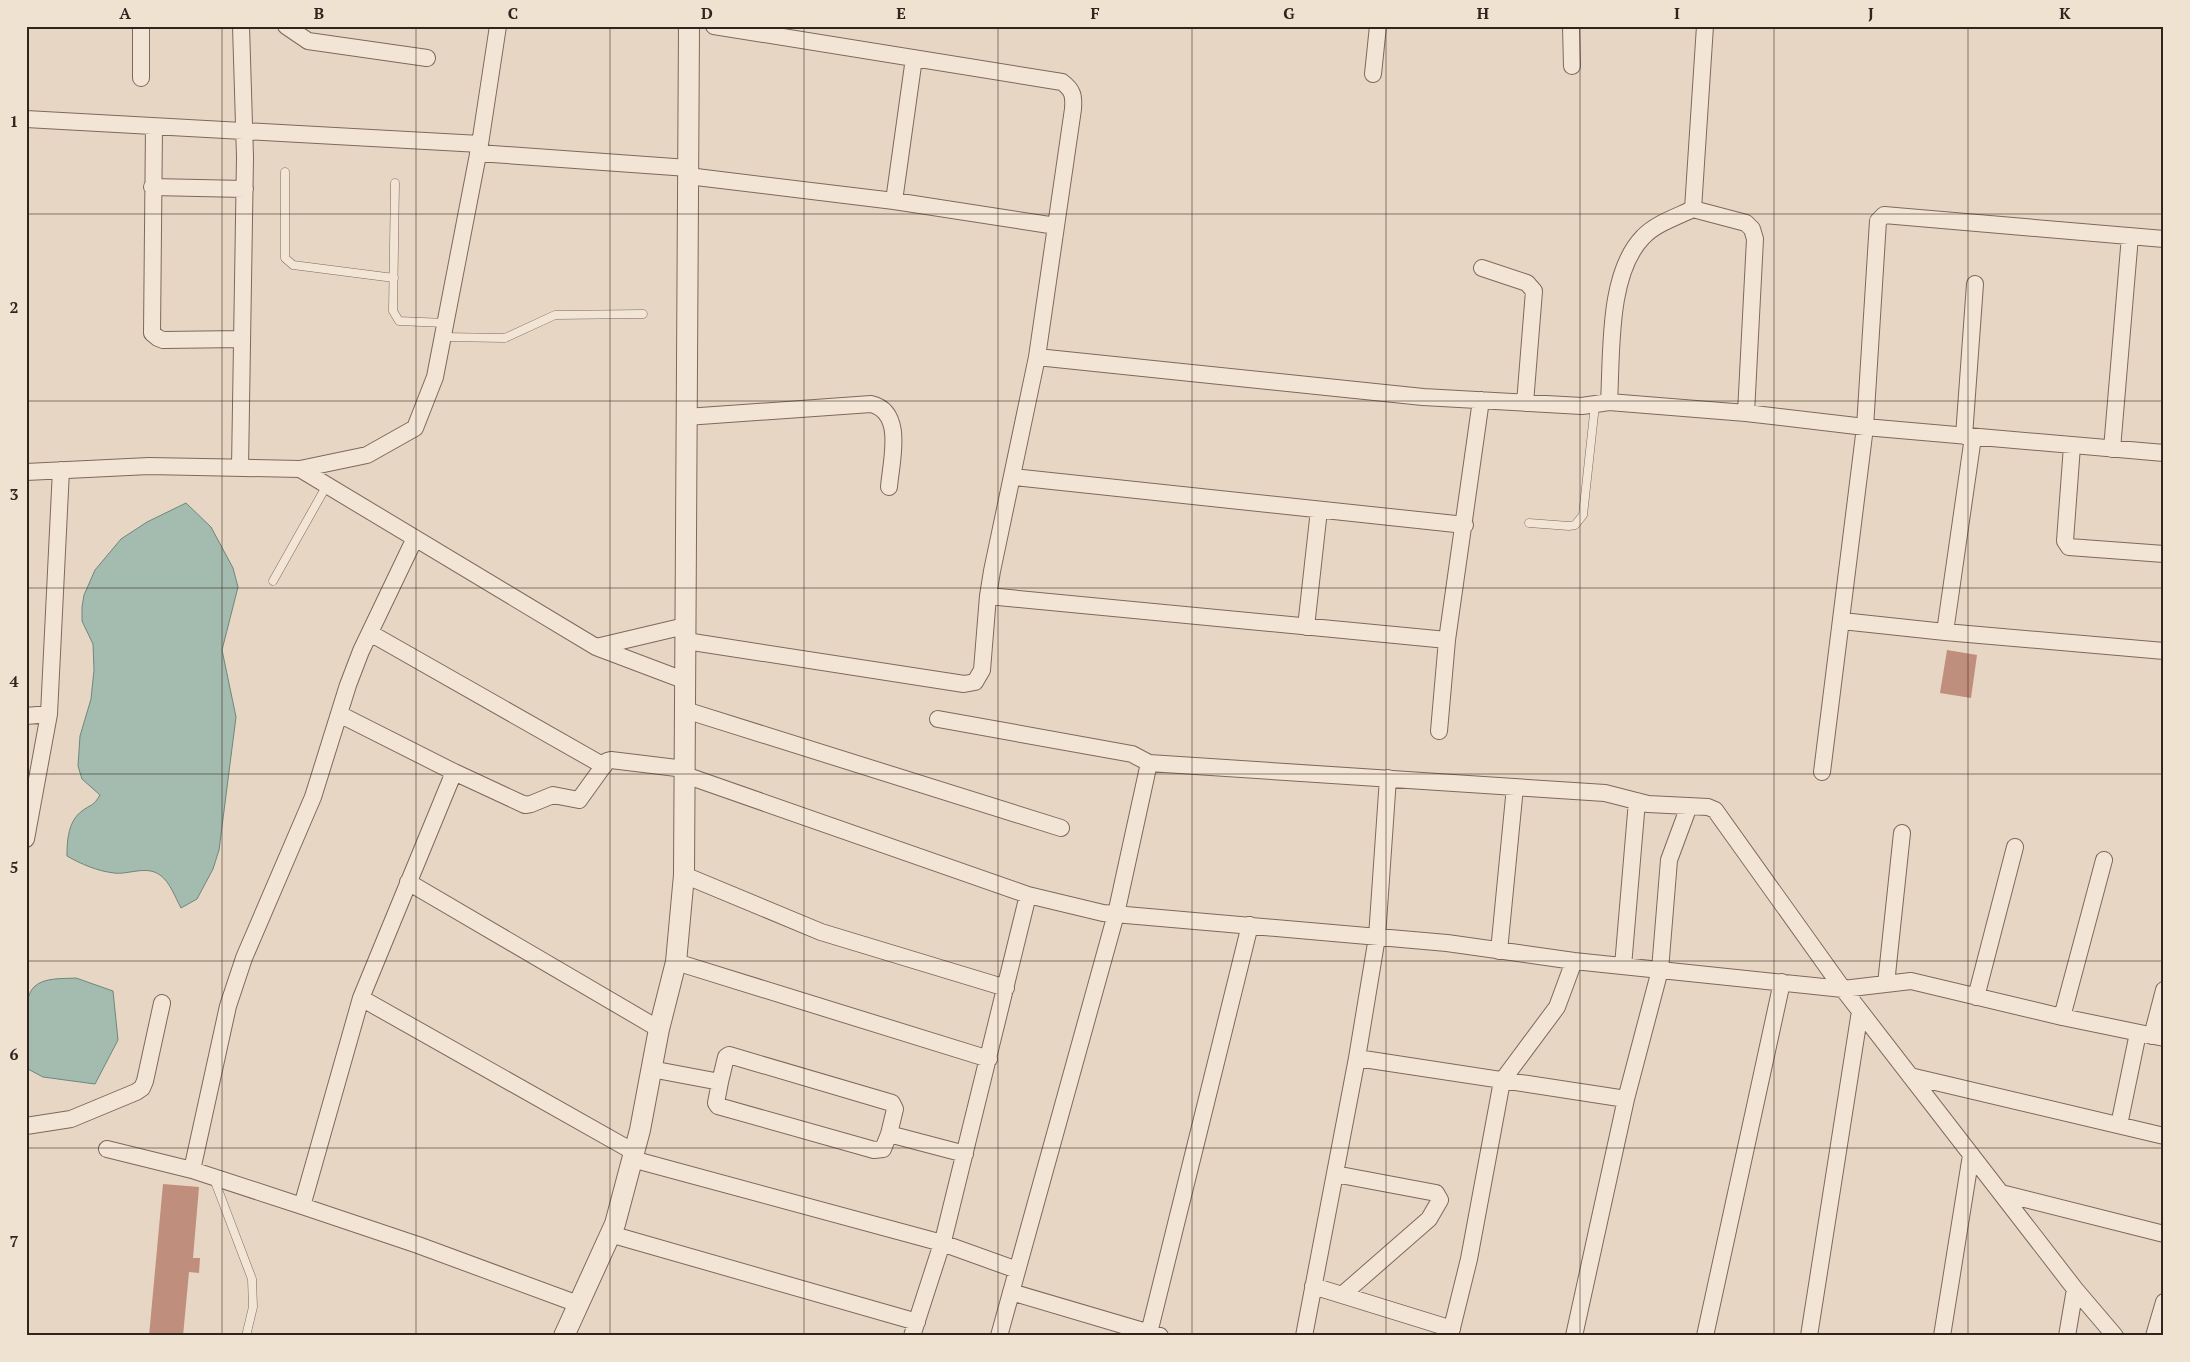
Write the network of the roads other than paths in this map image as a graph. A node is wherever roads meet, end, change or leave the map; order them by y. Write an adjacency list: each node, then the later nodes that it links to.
1 (141, 26): 14 (street)
2 (242, 26): 17 (street)
3 (286, 26): 10 (street)
4 (498, 26): 18 (street)
5 (689, 26): 20 (street)
6 (714, 26): 11 (street)
7 (1378, 26): 13 (street)
8 (1571, 26): 12 (street)
9 (1705, 26): 25 (street)
10 (427, 58)
11 (914, 58): 24 (street); 26 (street)
12 (1572, 66)
13 (1374, 74)
14 (141, 78)
15 (26, 119): 16 (street)
16 (154, 127): 17 (street); 22 (street)
17 (244, 132): 18 (street); 23 (street)
18 (479, 149): 20 (street); 33 (street)
19 (285, 172): 30 (lane)
20 (688, 172): 24 (street); 40 (street)
21 (395, 183): 30 (lane)
22 (152, 187): 23 (street); 34 (street)
23 (244, 188): 34 (street)
24 (894, 201): 26 (street)
25 (1693, 209): 38 (street); 39 (street)
26 (1056, 226): 35 (street)
27 (2130, 236): 28 (street); 41 (street); 44 (street)
28 (2164, 239)
29 (1482, 268): 37 (street)
30 (394, 278): 33 (lane)
31 (1975, 284): 42 (street)
32 (642, 314): 33 (lane)
33 (444, 330): 47 (street)
34 (242, 339): 46 (street)
35 (1037, 357): 36 (street); 50 (street)
36 (1481, 400): 37 (street); 55 (street)
37 (1525, 403): 38 (street)
38 (1602, 404): 39 (street); 54 (lane)
39 (1746, 413): 41 (street)
40 (686, 417): 52 (street); 64 (street)
41 (1865, 427): 42 (street); 60 (street)
42 (1969, 437): 43 (street); 62 (street)
43 (2072, 446): 44 (street); 57 (street)
44 (2112, 449): 45 (street)
45 (2164, 454)
46 (240, 468): 47 (street); 48 (street)
47 (300, 469): 51 (street)
48 (60, 470): 49 (street); 70 (street)
49 (26, 472)
50 (1014, 477): 53 (street); 59 (street)
51 (327, 485): 56 (street); 58 (lane)
52 (889, 487)
53 (1319, 510): 55 (street); 61 (street)
54 (1529, 523)
55 (1464, 525): 65 (street)
56 (415, 538): 63 (street); 66 (street)
57 (2164, 554)
58 (273, 581)
59 (988, 596): 61 (street); 64 (street)
60 (1842, 620): 62 (street); 79 (street)
61 (1306, 627): 65 (street)
62 (1945, 632): 67 (street)
63 (370, 633): 71 (street); 76 (street)
64 (685, 633): 66 (street); 68 (street)
65 (1447, 640): 74 (street)
66 (596, 647): 68 (street)
67 (2164, 651)
68 (686, 681): 69 (street)
69 (685, 710): 78 (street); 84 (street)
70 (49, 714): 72 (street); 86 (street)
71 (339, 714): 77 (street); 127 (street)
72 (26, 716)
73 (938, 718): 75 (street)
74 (1439, 731)
75 (1149, 764): 80 (street); 92 (street)
76 (604, 766): 77 (street); 78 (street)
77 (454, 772): 90 (street)
78 (685, 772): 89 (street); 91 (street)
79 (1822, 772)
80 (1388, 778): 81 (street); 94 (street)
81 (1515, 787): 82 (street); 95 (street)
82 (1637, 801): 83 (street); 98 (street)
83 (1689, 806): 99 (street); 103 (street)
84 (1061, 828)
85 (1902, 833): 101 (street)
86 (26, 839)
87 (2015, 847): 105 (street)
88 (2104, 860): 109 (street)
89 (684, 875): 97 (street); 102 (street)
90 (408, 882): 106 (street); 110 (street)
91 (1028, 895): 92 (street); 102 (street)
92 (1116, 914): 93 (street); 135 (street)
93 (1250, 925): 94 (street); 144 (street)
94 (1377, 937): 95 (street); 112 (street)
95 (1499, 951): 96 (street)
96 (1574, 961): 98 (street); 116 (street)
97 (676, 962): 110 (street); 113 (street)
98 (1623, 966): 99 (street)
99 (1660, 970): 100 (street); 118 (street)
100 (1782, 982): 103 (street); 150 (street)
101 (1886, 984): 103 (street); 105 (street)
102 (1006, 988): 113 (street)
103 (1843, 989): 108 (street)
104 (2164, 990): 111 (street)
105 (1976, 997): 109 (street)
106 (361, 998): 125 (street); 131 (street)
107 (162, 1004): 119 (street)
108 (1860, 1011): 115 (street); 151 (street)
109 (2062, 1017): 111 (street)
110 (659, 1029): 114 (street)
111 (2151, 1036): 120 (street)
112 (1357, 1058): 116 (street); 128 (street)
113 (989, 1059): 124 (street)
114 (651, 1069): 117 (street); 125 (street)
115 (1910, 1076): 120 (street); 126 (street)
116 (1502, 1081): 118 (street); 143 (street)
117 (720, 1082): 121 (street); 121 (street)
118 (1626, 1099): 149 (street)
119 (26, 1126)
120 (2118, 1126): 122 (street)
121 (889, 1134): 124 (street)
122 (2164, 1136)
123 (107, 1149): 127 (street)
124 (965, 1154): 134 (street)
125 (633, 1155): 132 (street); 134 (street)
126 (1971, 1155): 130 (street); 152 (street)
127 (192, 1170): 129 (street)
128 (1335, 1174): 136 (street); 139 (street)
129 (213, 1177): 131 (street); 145 (lane)
130 (2001, 1193): 133 (street); 137 (street)
131 (302, 1206): 141 (street)
132 (610, 1234): 141 (street); 142 (street)
133 (2164, 1234)
134 (942, 1244): 135 (street); 142 (street)
135 (1016, 1270): 138 (street)
136 (1313, 1286): 139 (street); 148 (street)
137 (2075, 1289): 153 (street); 154 (street)
138 (1011, 1292): 144 (street); 147 (street)
139 (1342, 1295): 143 (street)
140 (2164, 1302): 155 (street)
141 (578, 1304): 146 (street)
142 (915, 1329)
143 (1451, 1333)
144 (1154, 1334)
145 (246, 1336)
146 (564, 1336)
147 (999, 1336)
148 (1304, 1336)
149 (1574, 1336)
150 (1705, 1336)
151 (1809, 1336)
152 (1942, 1336)
153 (2068, 1336)
154 (2115, 1336)
155 (2154, 1336)

